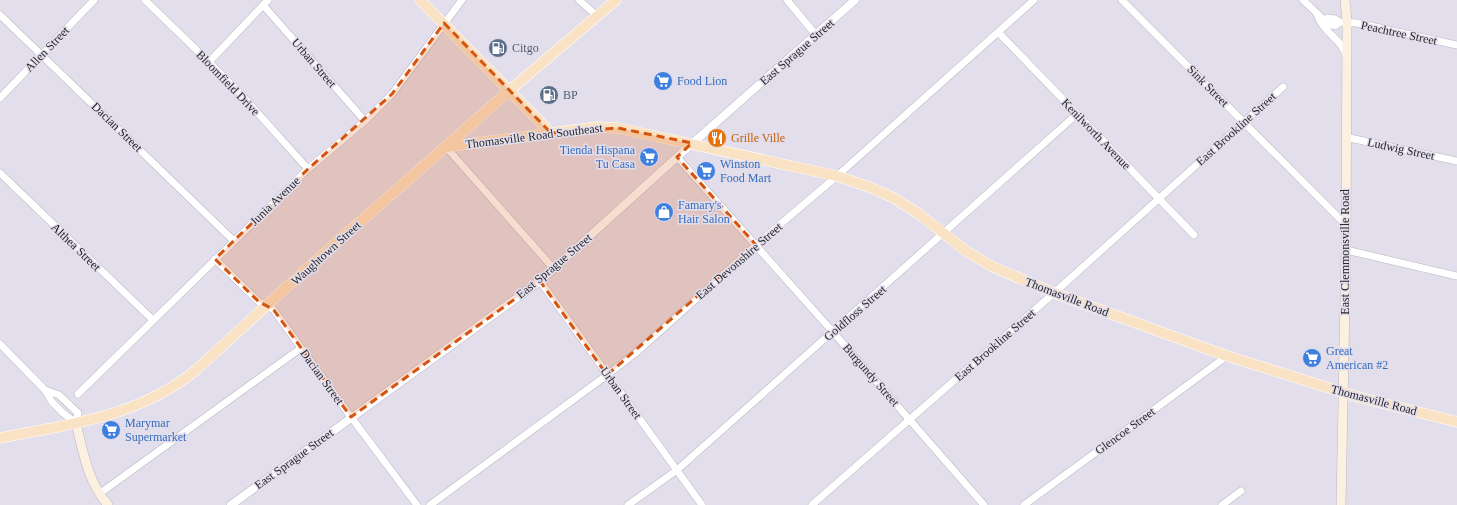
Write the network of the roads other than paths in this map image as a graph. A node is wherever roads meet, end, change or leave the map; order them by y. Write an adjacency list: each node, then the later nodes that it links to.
1 (94, 0): 22 (street, Allen Street)
2 (145, 0): 24 (street, Bloomfield Drive)
3 (420, 0): 18 (main road)
4 (462, 0): 18 (street, Junia Avenue)
5 (579, 0): 16 (street)
6 (616, 0): 16 (main road, Waughtown Street)
7 (788, 0): 20 (street)
8 (855, 0): 20 (street, East Sprague Street)
9 (1034, 0): 19 (street, East Devonshire Street)
10 (1122, 0): 30 (street, Sink Street)
11 (1303, 0): 14 (street, Peachtree Street)
12 (1345, 0): 17 (main road, East Clemmonsville Road)
13 (266, 2): 24 (street); 29 (street, Urban Street)
14 (1317, 14): 17 (street, Peachtree Street); 23 (street)
15 (0, 15): 22 (street, Dacian Street)
16 (597, 16): 26 (main road, Waughtown Street)
17 (1344, 22): 21 (street, Peachtree Street); 23 (main road, East Clemmonsville Road)
18 (444, 23): 26 (main road); 29 (street, Junia Avenue)
19 (998, 32): 28 (street, Kenilworth Avenue); 39 (street, East Devonshire Street)
20 (816, 35): 33 (street, East Sprague Street)
21 (1457, 45)
22 (42, 55): 27 (street, Allen Street); 44 (street, Dacian Street)
23 (1346, 55): 32 (main road, East Clemmonsville Road)
24 (209, 62): 37 (street, Bloomfield Drive)
25 (1283, 87): 30 (street, East Brookline Street)
26 (510, 90): 31 (main road); 34 (main road, Waughtown Street)
27 (0, 98)
28 (1077, 114): 40 (street, Kenilworth Avenue); 42 (street, Goldfloss Street)
29 (365, 120): 37 (street, Junia Avenue)
30 (1244, 122): 40 (street, East Brookline Street); 41 (street, Sink Street)
31 (551, 133): 33 (main road, Thomasville Road Southeast); 34 (main road, Thomasville Road Southeast)
32 (1345, 137): 36 (street, Ludwig Street); 41 (main road, East Clemmonsville Road)
33 (692, 143): 35 (street, East Sprague Street); 39 (main road, Thomasville Road)
34 (446, 146): 48 (street); 52 (main road, Waughtown Street)
35 (677, 157): 45 (street, Burgundy Street); 48 (street, East Sprague Street)
36 (1457, 161)
37 (308, 169): 44 (street, Junia Avenue)
38 (0, 173): 53 (street, Althea Street)
39 (837, 176): 42 (main road, Thomasville Road); 45 (street, East Devonshire Street)
40 (1158, 198): 43 (street, Kenilworth Avenue); 51 (street, East Brookline Street)
41 (1345, 224): 46 (main road, East Clemmonsville Road)
42 (944, 234): 51 (main road, Thomasville Road); 54 (street, Goldfloss Street)
43 (1194, 235)
44 (234, 241): 47 (street, Junia Avenue)
45 (756, 245): 54 (street, Burgundy Street); 58 (street, East Devonshire Street)
46 (1346, 250): 49 (street); 59 (main road, East Clemmonsville Road)
47 (215, 259): 52 (street, Dacian Street); 53 (street, Junia Avenue)
48 (554, 269): 50 (street, East Sprague Street)
49 (1457, 276)
50 (540, 281): 58 (street, Urban Street); 61 (street, East Sprague Street)
51 (1054, 293): 57 (main road, Thomasville Road); 62 (street, East Brookline Street)
52 (266, 306): 56 (street, Dacian Street); 64 (main road, Waughtown Street)
53 (153, 320): 60 (street, Junia Avenue)
54 (833, 332): 62 (street, Burgundy Street); 66 (street, Goldfloss Street)
55 (0, 344): 64 (street)
56 (301, 348): 61 (street, Dacian Street); 68 (street)
57 (1227, 356): 59 (main road, Thomasville Road); 77 (street, Glencoe Street)
58 (607, 375): 66 (street, Urban Street); 72 (street, East Devonshire Street)
59 (1344, 393): 63 (main road, Thomasville Road); 79 (main road, East Clemmonsville Road)
60 (78, 394)
61 (351, 417): 70 (street, East Sprague Street); 71 (street, Dacian Street)
62 (910, 420): 75 (street, East Brookline Street); 76 (street, Burgundy Street)
63 (1457, 422)
64 (76, 423): 65 (main road, Waughtown Street); 68 (main road)
65 (0, 438)
66 (677, 470): 73 (street, Goldfloss Street); 74 (street, Urban Street)
67 (1241, 491): 78 (street)
68 (99, 494): 69 (main road)
69 (108, 505)
70 (230, 505)
71 (417, 505)
72 (430, 505)
73 (628, 505)
74 (702, 505)
75 (812, 505)
76 (984, 505)
77 (1024, 505)
78 (1222, 505)
79 (1341, 505)

